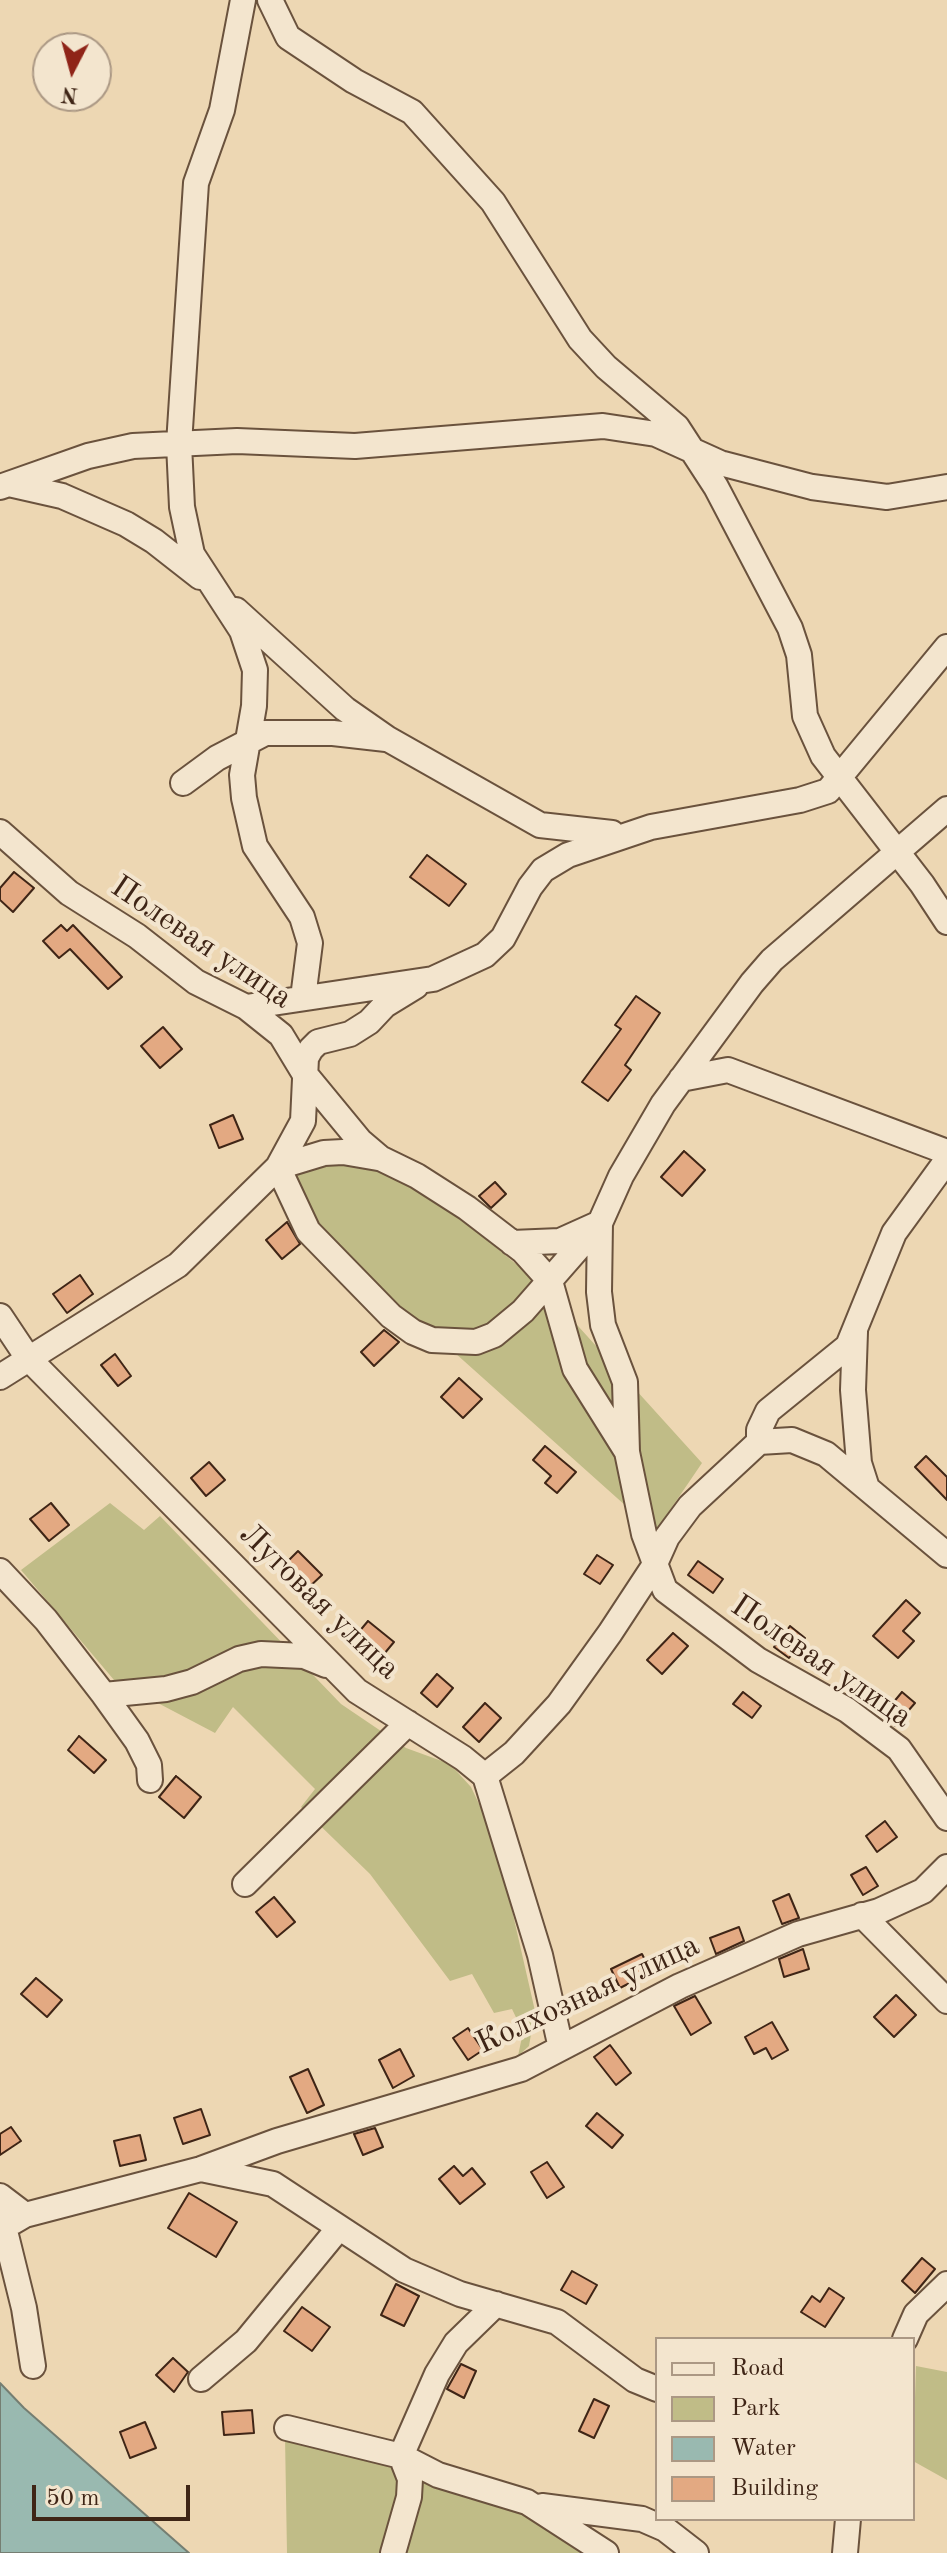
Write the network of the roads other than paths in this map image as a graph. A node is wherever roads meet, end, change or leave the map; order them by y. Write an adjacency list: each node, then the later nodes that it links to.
1 (243, 0): 3 (street)
2 (270, 0): 4 (street)
3 (179, 444): 4 (street); 5 (street); 7 (street)
4 (691, 448): 6 (street); 11 (street)
5 (3, 485): 7 (street)
6 (947, 487)
7 (219, 595): 9 (street); 10 (street)
8 (947, 647): 11 (street)
9 (388, 739): 10 (street); 15 (street)
10 (247, 741): 12 (street); 19 (street)
11 (841, 780): 15 (street); 16 (street)
12 (183, 783)
13 (947, 809): 16 (street)
14 (0, 832): 20 (street, Полевая улица)
15 (634, 832): 18 (street)
16 (896, 852): 17 (street); 22 (street)
17 (947, 922)
18 (433, 979): 19 (street); 21 (street)
19 (303, 998): 20 (street)
20 (246, 1007): 21 (street, Полевая улица)
21 (304, 1073): 24 (street, Полевая улица); 26 (street)
22 (681, 1079): 23 (street); 29 (street)
23 (947, 1152)
24 (380, 1158): 26 (street, Полевая улица); 30 (street, Полевая улица)
25 (947, 1160): 28 (street)
26 (278, 1167): 31 (street); 34 (street)
27 (947, 1191): 28 (street)
28 (908, 1210): 33 (street)
29 (600, 1223): 30 (street); 31 (street); 37 (street)
30 (512, 1243): 31 (street, Полевая улица)
31 (550, 1281): 37 (street, Полевая улица)
32 (0, 1316): 34 (street, Луговая улица)
33 (855, 1330): 36 (street); 38 (street)
34 (28, 1358): 35 (street); 42 (street, Луговая улица)
35 (0, 1377)
36 (759, 1442): 38 (street); 40 (street)
37 (627, 1452): 40 (street, Полевая улица)
38 (867, 1488): 39 (street)
39 (947, 1555)
40 (654, 1566): 45 (street); 47 (street, Полевая улица)
41 (0, 1571): 43 (street)
42 (336, 1670): 43 (street); 44 (street, Луговая улица)
43 (104, 1695): 46 (street)
44 (408, 1723): 45 (street, Луговая улица); 49 (street)
45 (485, 1776): 52 (street)
46 (150, 1780)
47 (947, 1818)
48 (947, 1867): 50 (street, Колхозная улица)
49 (245, 1884)
50 (862, 1915): 51 (street); 52 (street, Колхозная улица)
51 (947, 2001)
52 (561, 2048): 53 (street, Колхозная улица)
53 (201, 2169): 55 (street, Колхозная улица); 56 (street, Колхозная улица)
54 (0, 2196): 55 (street)
55 (9, 2220): 60 (street)
56 (338, 2229): 58 (street, Колхозная улица); 61 (street)
57 (947, 2284): 59 (street)
58 (496, 2304): 62 (street, Колхозная улица); 64 (street)
59 (906, 2337)
60 (33, 2366)
61 (201, 2379)
62 (655, 2388)
63 (287, 2428): 64 (street)
64 (401, 2456): 65 (street); 67 (street)
65 (533, 2505): 68 (street); 69 (street)
66 (848, 2521): 70 (street)
67 (393, 2553)
68 (606, 2553)
69 (696, 2553)
70 (845, 2553)

